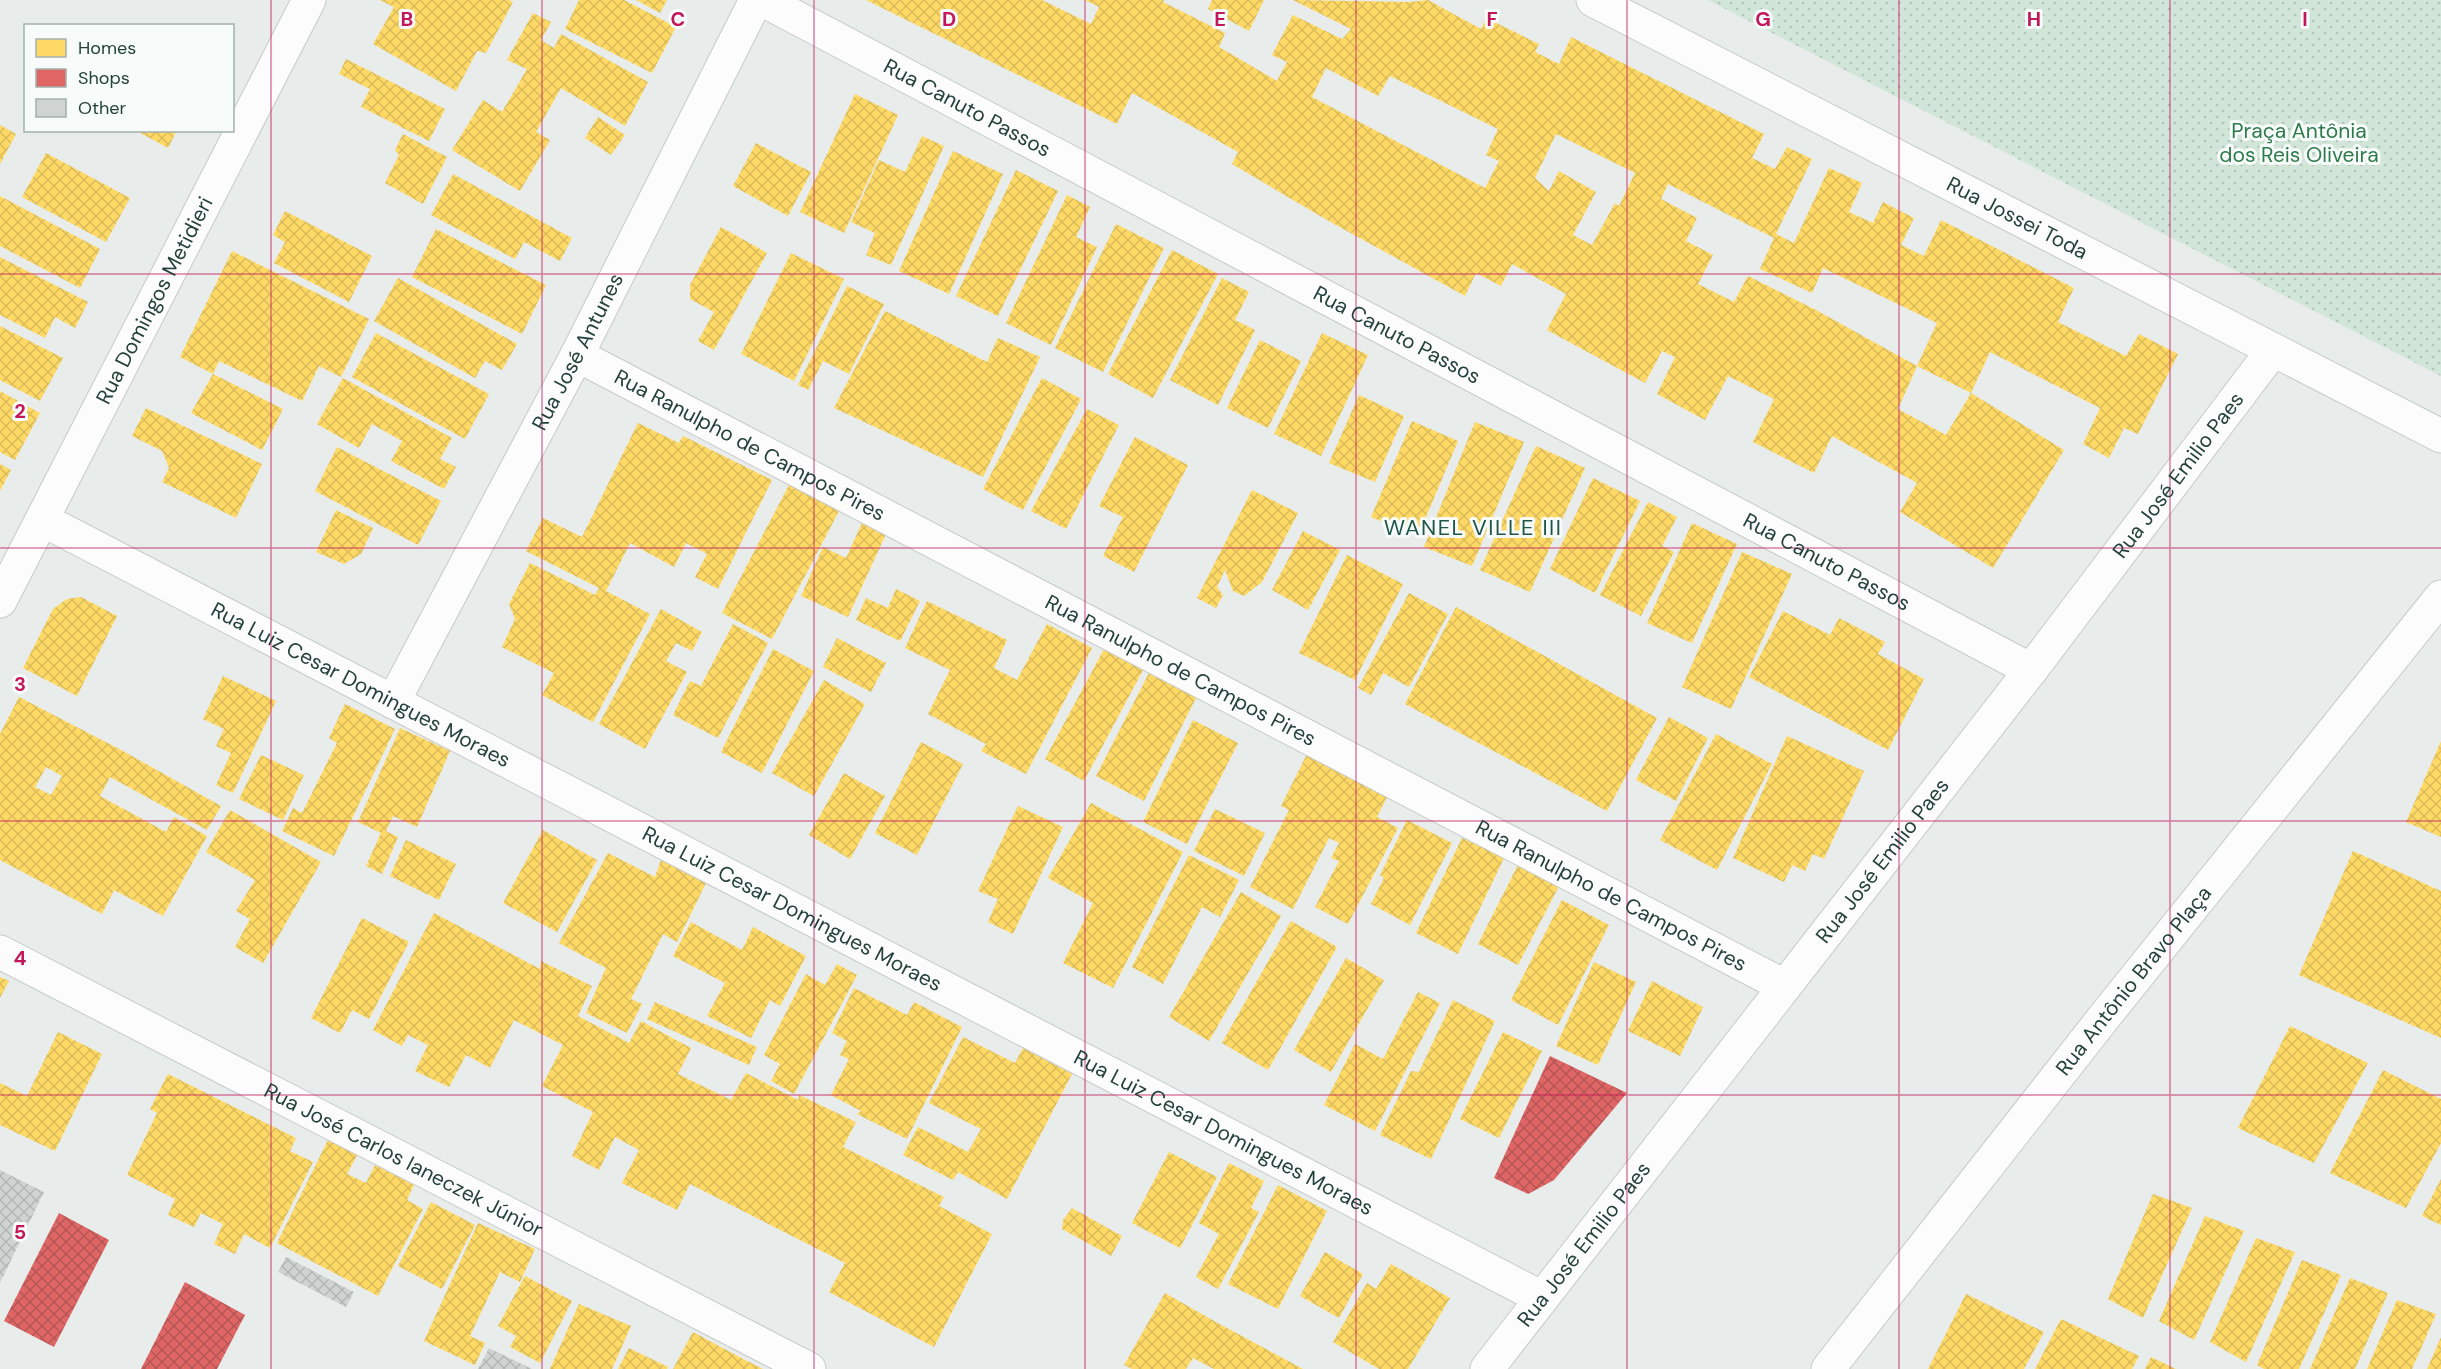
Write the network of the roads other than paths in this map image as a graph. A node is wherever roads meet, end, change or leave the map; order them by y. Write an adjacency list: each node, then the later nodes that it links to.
1 (309, 0): 8 (street, Rua Domingos Metidieri)
2 (756, 0): 6 (street, Rua José Antunes)
3 (763, 0): 11 (street, Rua Canuto Passos)
4 (1593, 0): 5 (street, Rua Jossei Toda)
5 (2273, 350): 7 (street, Rua Jossei Toda); 11 (street, Rua José Emilio Paes)
6 (577, 355): 12 (street, Rua José Antunes); 14 (street, Rua Ranulpho de Campos Pires)
7 (2441, 436)
8 (43, 520): 10 (street, Rua Domingos Metidieri); 12 (street, Rua Luiz Cesar Domingues Moraes)
9 (2441, 597): 18 (street, Rua Antônio Bravo Plaça)
10 (0, 601)
11 (2031, 670): 14 (street, Rua José Emilio Paes)
12 (393, 702): 15 (street, Rua Luiz Cesar Domingues Moraes)
13 (0, 951): 16 (street, Rua José Carlos Ianeczek Júnior)
14 (1784, 986): 15 (street, Rua José Emilio Paes)
15 (1542, 1298): 17 (street, Rua José Emilio Paes)
16 (809, 1369)
17 (1487, 1369)
18 (1828, 1369)

